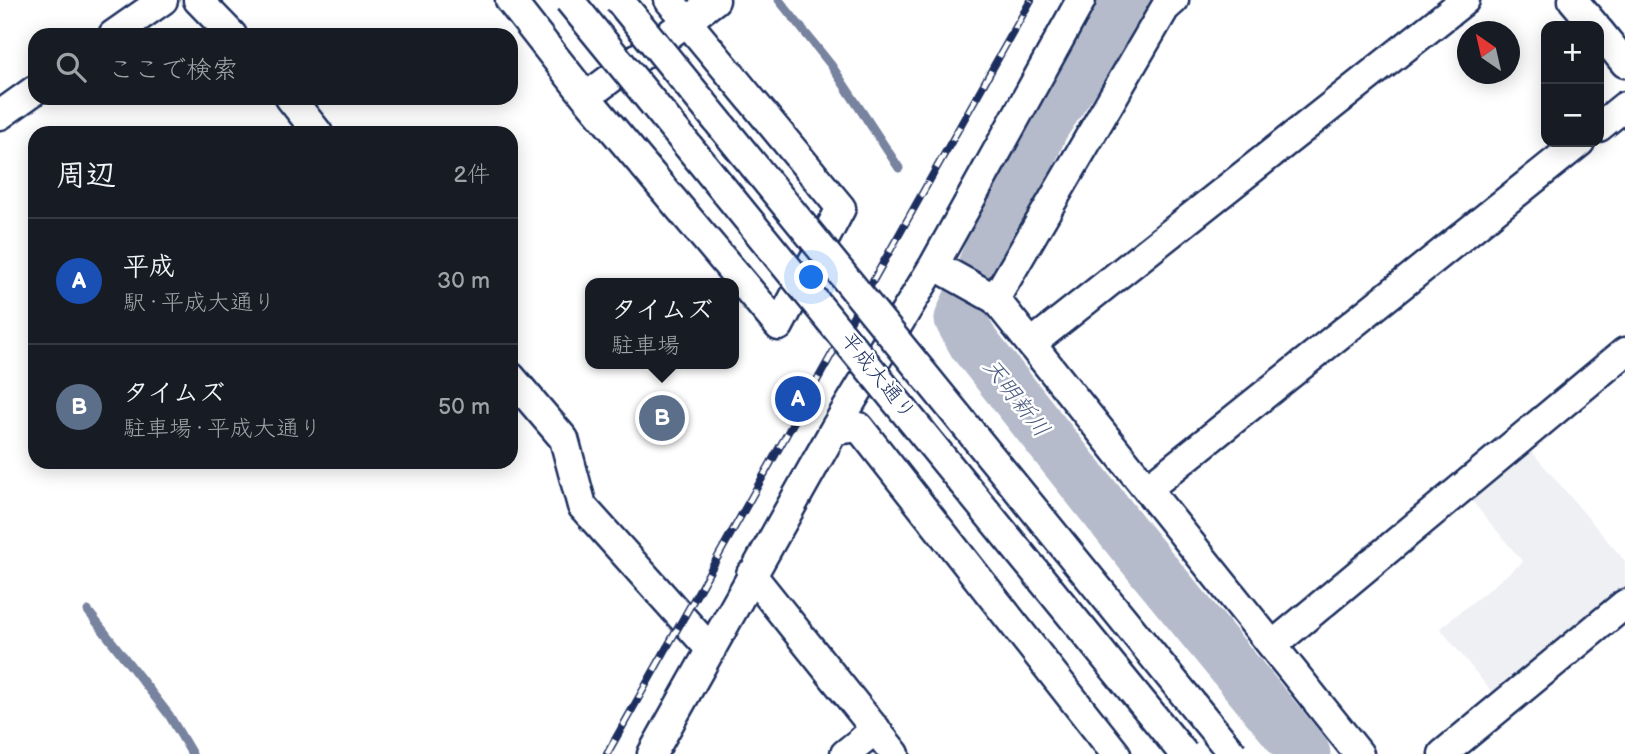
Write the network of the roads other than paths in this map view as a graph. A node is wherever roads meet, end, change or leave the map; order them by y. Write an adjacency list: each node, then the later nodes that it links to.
1 (163, 0): 14 (street)
2 (198, 0): 15 (street)
3 (510, 0): 19 (street)
4 (569, 0): 44 (street, 平成大通り, bridge)
5 (619, 0): 45 (street, 平成大通り, bridge)
6 (669, 0): 13 (street)
7 (715, 0): 13 (street)
8 (1081, 0): 26 (street)
9 (1174, 0): 29 (street)
10 (1465, 0): 30 (street)
11 (1573, 0): 12 (street)
12 (1591, 21)
13 (687, 22): 19 (street); 28 (street)
14 (123, 28)
15 (225, 28)
16 (1604, 37): 17 (street)
17 (1625, 64)
18 (28, 95): 22 (street)
19 (586, 97): 27 (street)
20 (296, 105): 24 (street)
21 (1625, 106): 23 (street)
22 (0, 115)
23 (1604, 123)
24 (312, 126)
25 (1574, 147): 34 (street)
26 (934, 265): 29 (street); 33 (street)
27 (739, 278)
28 (739, 279)
29 (995, 299): 30 (street)
30 (1031, 344): 34 (street)
31 (1625, 352): 37 (street)
32 (518, 385): 38 (street)
33 (838, 414): 35 (street); 43 (street)
34 (1147, 489): 37 (street)
35 (751, 574): 38 (street); 39 (street)
36 (1625, 604): 47 (street)
37 (1273, 645): 46 (street)
38 (711, 650): 40 (street)
39 (876, 729): 41 (street); 42 (street)
40 (652, 754)
41 (845, 754)
42 (895, 754)
43 (1116, 754)
44 (1184, 754)
45 (1233, 754)
46 (1359, 754)
47 (1443, 754)

